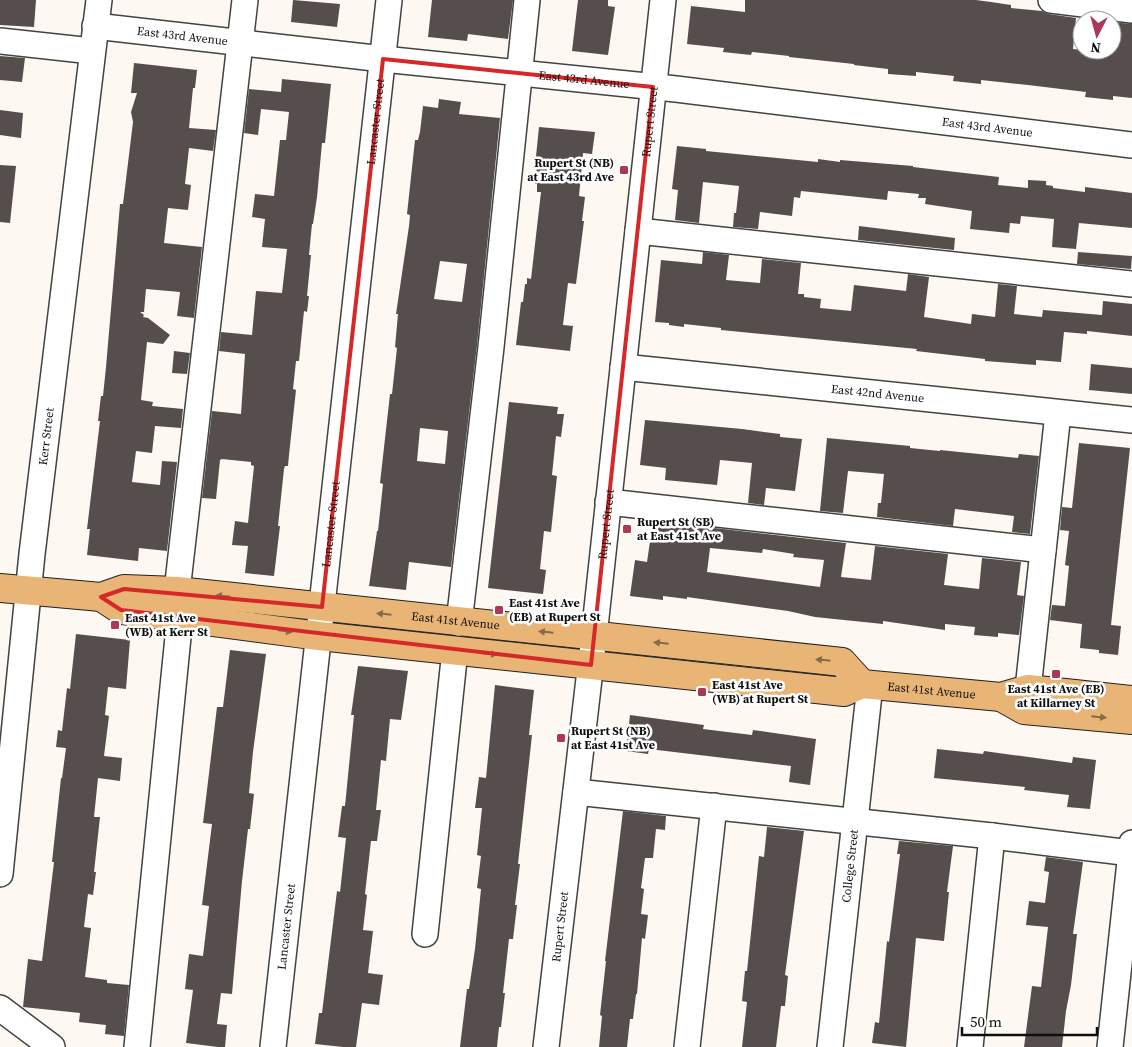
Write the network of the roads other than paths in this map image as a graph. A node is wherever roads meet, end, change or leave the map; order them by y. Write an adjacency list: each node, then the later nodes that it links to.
1 (98, 0): 8 (street, Kerr Street)
2 (245, 0): 10 (street)
3 (389, 0): 12 (street, Lancaster Street)
4 (527, 0): 13 (street)
5 (663, 0): 14 (street, Rupert Street)
6 (1051, 0): 7 (street)
7 (1132, 10)
8 (95, 26): 10 (street, East 43rd Avenue); 11 (street, Kerr Street)
9 (0, 40): 11 (street)
10 (242, 43): 12 (street, East 43rd Avenue); 25 (street)
11 (92, 51): 24 (street, Kerr Street)
12 (383, 59): 13 (street, East 43rd Avenue); 26 (street, Lancaster Street)
13 (519, 74): 14 (street, East 43rd Avenue); 27 (street)
14 (653, 87): 15 (street, East 43rd Avenue); 16 (street, Rupert Street)
15 (1132, 145)
16 (638, 231): 17 (street); 18 (street, Rupert Street)
17 (1132, 284)
18 (623, 367): 19 (street, East 42nd Avenue); 21 (street, Rupert Street)
19 (1058, 413): 20 (street, East 42nd Avenue); 22 (street)
20 (1132, 420)
21 (608, 502): 22 (street); 29 (street, Rupert Street)
22 (1043, 550): 33 (street)
23 (0, 588): 24 (main road, East 41st Avenue)
24 (28, 591): 25 (main road, East 41st Avenue); 42 (street, Kerr Street)
25 (178, 604): 26 (main road, East 41st Avenue, one-way to 25); 28 (main road, East 41st Avenue, one-way to 28); 47 (street)
26 (322, 607): 27 (main road, East 41st Avenue, one-way to 26); 28 (street, Lancaster Street)
27 (459, 623): 29 (main road, East 41st Avenue, one-way to 27)
28 (319, 636): 30 (main road, East 41st Avenue); 48 (street, Lancaster Street)
29 (594, 636): 31 (street, Rupert Street); 32 (main road, East 41st Avenue, one-way to 29)
30 (455, 650): 31 (main road, East 41st Avenue, one-way to 31); 43 (street)
31 (591, 665): 32 (main road, East 41st Avenue); 37 (street, Rupert Street)
32 (866, 684): 34 (main road, East 41st Avenue); 39 (street, College Street)
33 (1028, 689): 34 (main road, East 41st Avenue); 35 (main road, East 41st Avenue)
34 (1001, 697): 36 (main road, East 41st Avenue, one-way to 36)
35 (1132, 700)
36 (1132, 720)
37 (576, 792): 38 (street); 49 (street, Rupert Street)
38 (714, 806): 39 (street); 50 (street)
39 (855, 821): 40 (street); 51 (street, College Street)
40 (992, 836): 41 (street); 52 (street)
41 (1132, 848): 45 (street)
42 (0, 874)
43 (425, 934)
44 (0, 1008): 46 (street)
45 (1118, 1038)
46 (52, 1047)
47 (137, 1047)
48 (273, 1047)
49 (546, 1047)
50 (687, 1047)
51 (830, 1047)
52 (970, 1047)

